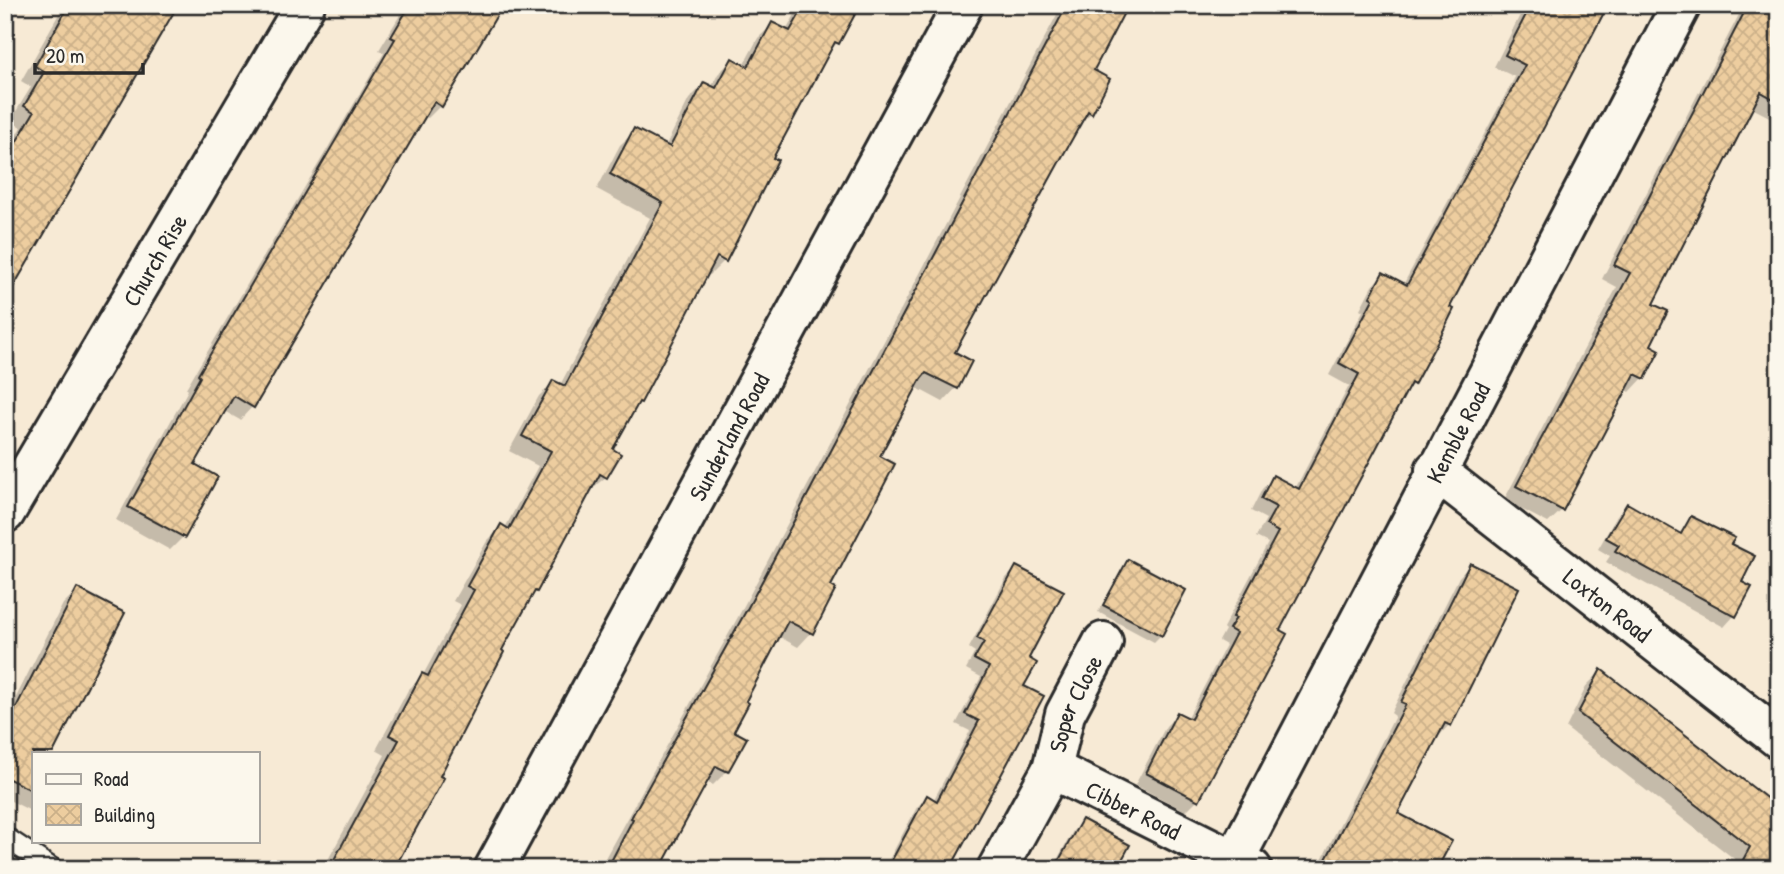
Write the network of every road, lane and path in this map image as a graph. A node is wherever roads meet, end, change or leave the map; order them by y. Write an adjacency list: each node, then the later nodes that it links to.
1 (305, 5): 5 (street, Church Rise)
2 (963, 5): 12 (street, Sunderland Road)
3 (1681, 5): 4 (street, Kemble Road)
4 (1435, 470): 7 (street, Loxton Road); 10 (street, Kemble Road)
5 (5, 513)
6 (1103, 642): 8 (street, Soper Close)
7 (1779, 739)
8 (1052, 769): 10 (street, Cibber Road); 13 (street, Soper Close)
9 (5, 837): 11 (lane)
10 (1243, 864)
11 (53, 869)
12 (494, 869)
13 (997, 869)

